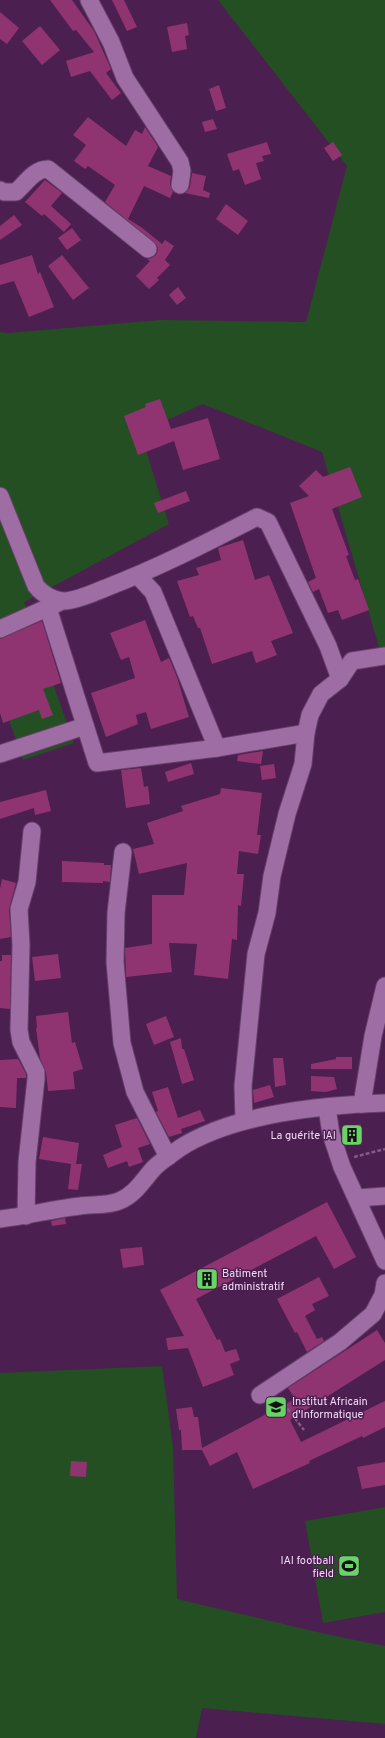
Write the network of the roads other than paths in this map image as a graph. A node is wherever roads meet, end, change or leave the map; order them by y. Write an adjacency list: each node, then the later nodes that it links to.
1 (89, 0): 2 (street)
2 (180, 185)
3 (0, 190): 4 (street)
4 (148, 249)
5 (0, 496): 7 (street)
6 (138, 576): 7 (street); 11 (street); 14 (street)
7 (64, 601): 8 (street)
8 (48, 608): 9 (street); 12 (street)
9 (0, 629)
10 (385, 656): 11 (street)
11 (340, 679): 13 (street)
12 (85, 726): 14 (street); 15 (street)
13 (306, 733): 14 (street); 22 (street)
14 (217, 748)
15 (0, 754)
16 (32, 831): 26 (street)
17 (123, 852): 23 (street)
18 (385, 986): 20 (street)
19 (385, 1103): 20 (street)
20 (362, 1104): 21 (street)
21 (326, 1108): 22 (street); 25 (street)
22 (244, 1121): 23 (street)
23 (168, 1157): 26 (street)
24 (385, 1196): 25 (street)
25 (357, 1198): 28 (street)
26 (26, 1216): 27 (street)
27 (0, 1219)
28 (385, 1261)
29 (385, 1283): 30 (street)
30 (266, 1392)

